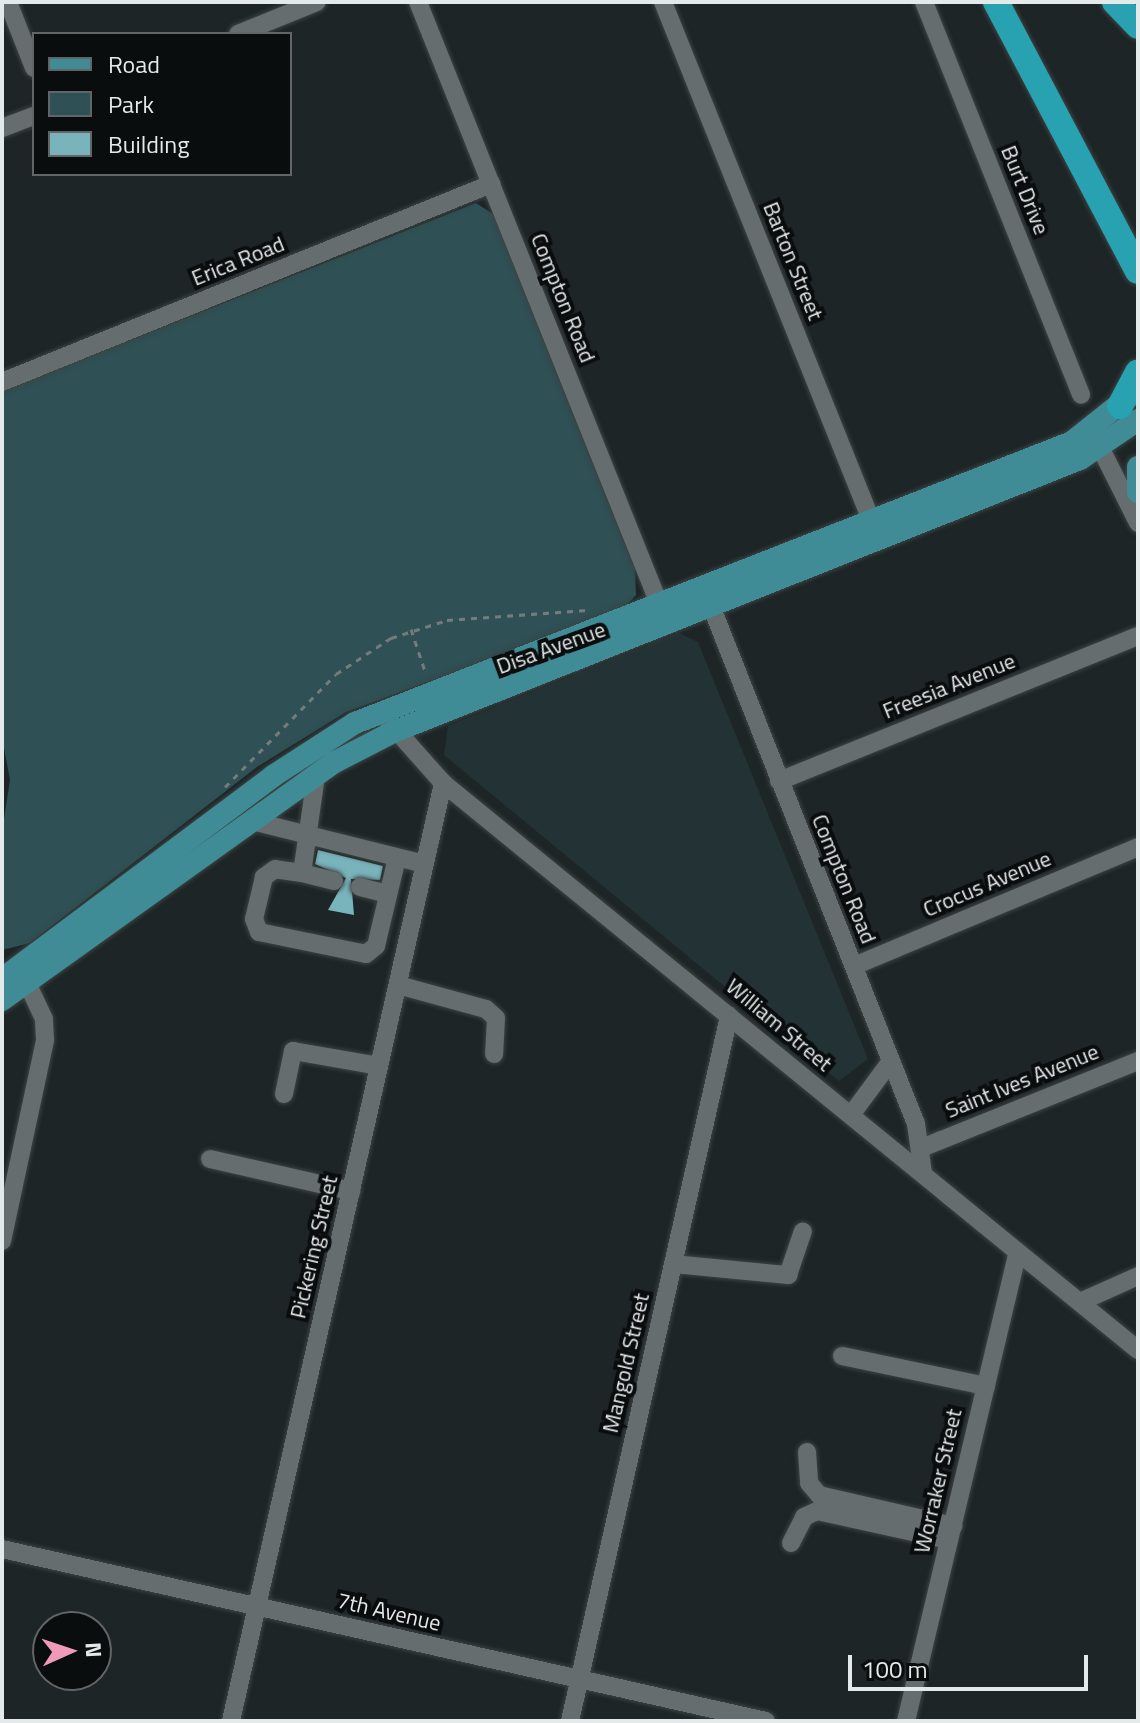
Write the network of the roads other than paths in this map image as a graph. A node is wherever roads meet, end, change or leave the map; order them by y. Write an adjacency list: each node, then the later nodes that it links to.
1 (8, 2): 10 (street)
2 (317, 2): 9 (street)
3 (418, 2): 13 (street, Compton Road)
4 (663, 2): 23 (street, Barton Street)
5 (924, 2): 17 (street, Burt Drive)
6 (996, 2): 14 (highway)
7 (1115, 2): 8 (highway)
8 (1138, 26)
9 (243, 32)
10 (32, 63)
11 (32, 117): 12 (street)
12 (2, 128)
13 (491, 184): 16 (street, Erica Road); 25 (street, Compton Road)
14 (1138, 271)
15 (1138, 372): 18 (highway)
16 (2, 382)
17 (1081, 395)
18 (1132, 405): 19 (main road, Disa Avenue)
19 (1096, 440): 22 (street); 23 (main road, Disa Avenue)
20 (1138, 467): 21 (main road)
21 (1138, 492)
22 (1138, 523)
23 (875, 530): 24 (main road, Disa Avenue)
24 (707, 598): 25 (main road, Disa Avenue); 30 (street, Compton Road)
25 (663, 614): 27 (main road, Disa Avenue); 28 (main road, Disa Avenue)
26 (1138, 636): 30 (street, Freesia Avenue)
27 (383, 711): 28 (street, William Street); 42 (main road, Disa Avenue)
28 (393, 732): 29 (main road, Disa Avenue); 31 (street, William Street)
29 (316, 776): 32 (main road, Disa Avenue); 33 (street)
30 (779, 781): 41 (street, Compton Road)
31 (443, 783): 36 (street, Pickering Street); 45 (street, William Street)
32 (252, 821): 33 (street); 42 (main road, Disa Avenue)
33 (309, 839): 35 (street); 37 (street)
34 (1138, 847): 41 (street, Crocus Avenue)
35 (397, 858): 36 (street); 40 (street)
36 (425, 864): 43 (street, Pickering Street)
37 (302, 873): 38 (street); 40 (street)
38 (334, 881)
39 (360, 887): 40 (street)
40 (388, 894)
41 (854, 966): 47 (street, Compton Road)
42 (17, 976): 44 (main road, Disa Avenue); 57 (street)
43 (398, 985): 46 (street); 49 (street, Pickering Street)
44 (2, 1000)
45 (729, 1016): 51 (street, William Street); 59 (street, Mangold Street)
46 (494, 1054)
47 (891, 1061): 51 (street); 52 (street, Compton Road)
48 (1138, 1061): 52 (street, Saint Ives Avenue)
49 (379, 1066): 50 (street); 55 (street, Pickering Street)
50 (284, 1094)
51 (851, 1115): 54 (street, William Street)
52 (924, 1147): 54 (street, Compton Road)
53 (210, 1159): 55 (street)
54 (923, 1173): 58 (street, William Street)
55 (351, 1191): 69 (street, Pickering Street)
56 (803, 1231): 59 (street)
57 (2, 1241)
58 (1018, 1252): 61 (street, William Street); 64 (street, Worraker Street)
59 (673, 1264): 70 (street, Mangold Street)
60 (1138, 1276): 61 (street)
61 (1080, 1302): 62 (street, William Street)
62 (1138, 1350)
63 (842, 1356): 64 (street)
64 (986, 1386): 66 (street, Worraker Street)
65 (807, 1452): 66 (street)
66 (951, 1533): 67 (street); 74 (street, Worraker Street)
67 (791, 1543)
68 (2, 1549): 69 (street, 7th Avenue)
69 (256, 1607): 70 (street, 7th Avenue); 71 (street, Pickering Street)
70 (579, 1679): 72 (street, Mangold Street); 73 (street, 7th Avenue)
71 (231, 1721)
72 (570, 1721)
73 (766, 1721)
74 (906, 1721)

